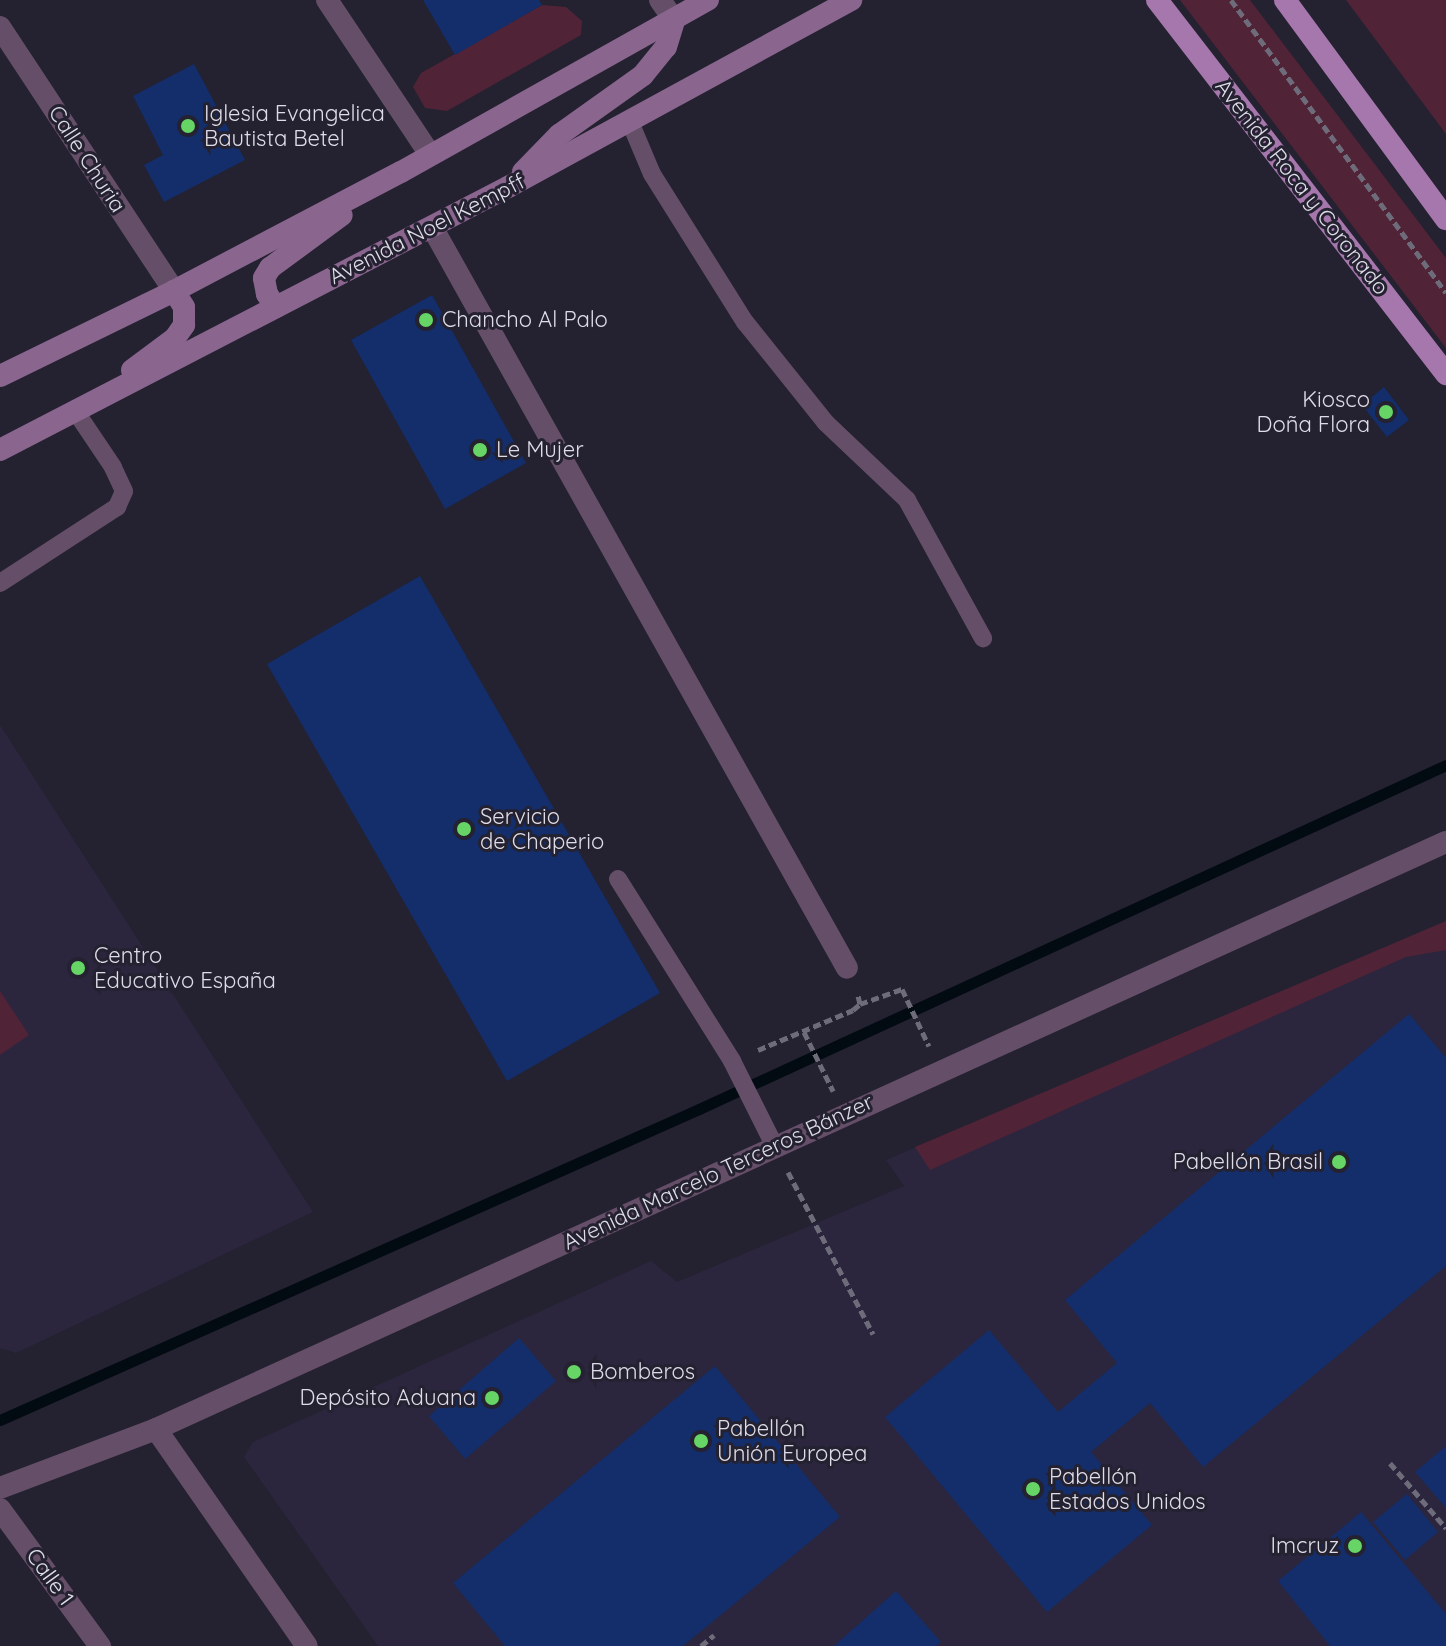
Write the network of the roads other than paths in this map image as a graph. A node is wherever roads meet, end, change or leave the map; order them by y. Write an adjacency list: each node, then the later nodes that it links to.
1 (327, 0): 10 (street)
2 (660, 0): 7 (street)
3 (708, 0): 7 (main road)
4 (851, 0): 9 (main road, Avenida Noel Kempff)
5 (1157, 0): 17 (main road, Avenida Roca y Coronado)
6 (1285, 0): 13 (main road)
7 (674, 20): 10 (main road); 12 (main road)
8 (0, 27): 15 (street, Calle Churia)
9 (630, 122): 12 (main road, Avenida Noel Kempff); 22 (lane)
10 (429, 153): 11 (main road)
11 (401, 172): 15 (main road); 16 (main road)
12 (508, 187): 14 (main road, Avenida Noel Kempff)
13 (1446, 219)
14 (432, 227): 16 (main road, Avenida Noel Kempff); 25 (street)
15 (174, 291): 18 (main road); 19 (main road)
16 (276, 307): 19 (main road, Avenida Noel Kempff)
17 (1446, 374)
18 (0, 376)
19 (76, 412): 20 (main road, Avenida Noel Kempff); 21 (lane)
20 (0, 450)
21 (0, 583)
22 (983, 638)
23 (1442, 847): 26 (street, Avenida Marcelo Terceros Bánzer)
24 (618, 879): 26 (lane)
25 (847, 968)
26 (774, 1145): 27 (street, Avenida Marcelo Terceros Bánzer)
27 (156, 1429): 28 (street, Avenida Marcelo Terceros Bánzer); 31 (street)
28 (0, 1488)
29 (0, 1509): 30 (street, Calle 1)
30 (100, 1646)
31 (307, 1646)

